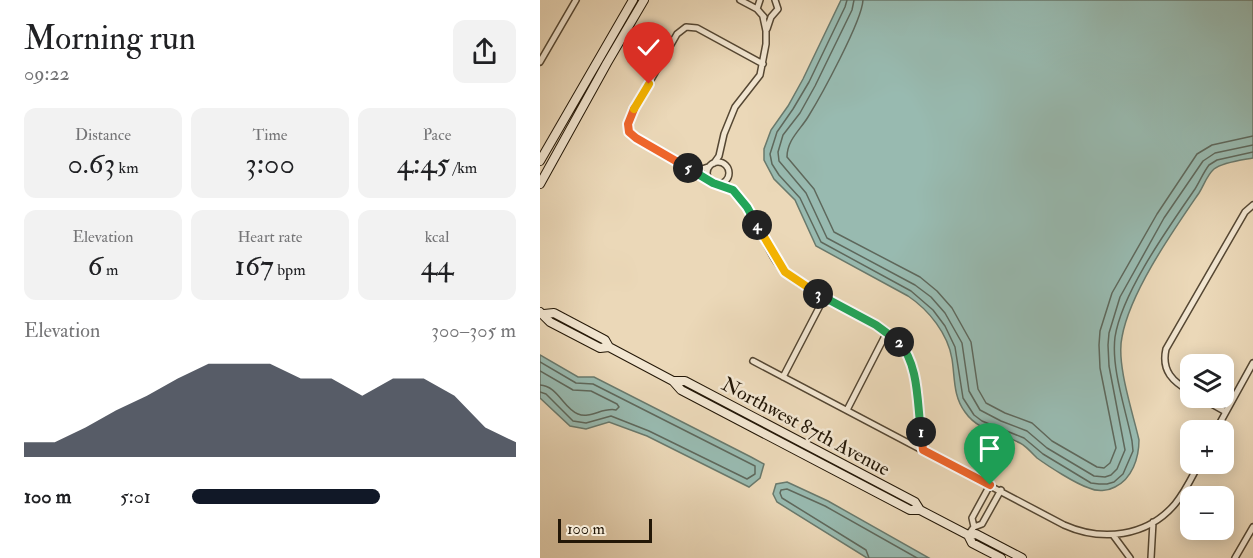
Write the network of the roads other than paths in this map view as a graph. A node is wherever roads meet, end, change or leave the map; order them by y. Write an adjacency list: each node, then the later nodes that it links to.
1 (576, 0): 11 (street)
2 (633, 0): 14 (street)
3 (644, 0): 21 (street)
4 (740, 0): 7 (street)
5 (760, 0): 7 (street)
6 (778, 1): 9 (street)
7 (757, 9): 8 (street)
8 (763, 17): 9 (street); 10 (street)
9 (771, 17): 10 (street)
10 (766, 31): 12 (street)
11 (540, 62)
12 (763, 64): 13 (street); 17 (street)
13 (721, 150): 15 (street); 16 (street)
14 (540, 161)
15 (714, 163): 16 (street); 18 (street)
16 (726, 167): 19 (street)
17 (688, 168): 18 (street); 20 (street)
18 (708, 168): 20 (street)
19 (728, 177): 22 (street); 23 (street)
20 (710, 181): 22 (street)
21 (540, 184)
22 (720, 184): 23 (street)
23 (733, 190): 25 (street)
24 (1250, 206): 31 (street)
25 (824, 298): 27 (street); 30 (street)
26 (542, 313): 45 (street, Northwest 87th Avenue)
27 (887, 332): 33 (street); 36 (street)
28 (753, 361): 30 (street)
29 (1253, 363): 34 (street)
30 (783, 377): 33 (street)
31 (1180, 385)
32 (1219, 408): 34 (street)
33 (847, 410): 36 (street)
34 (1226, 412): 35 (street)
35 (1222, 420)
36 (923, 450): 38 (street)
37 (1193, 474): 42 (street)
38 (990, 485): 39 (street); 40 (street)
39 (1000, 490): 41 (street); 46 (street)
40 (982, 499): 41 (street); 43 (street)
41 (993, 504): 43 (street)
42 (1153, 522): 46 (street); 50 (street)
43 (974, 526): 45 (street)
44 (1253, 527): 51 (street)
45 (968, 535): 47 (street, Northwest 87th Avenue); 48 (street, Northwest 87th Avenue)
46 (1113, 535): 49 (street)
47 (1001, 558)
48 (1022, 558)
49 (1130, 558)
50 (1151, 558)
51 (1235, 558)

